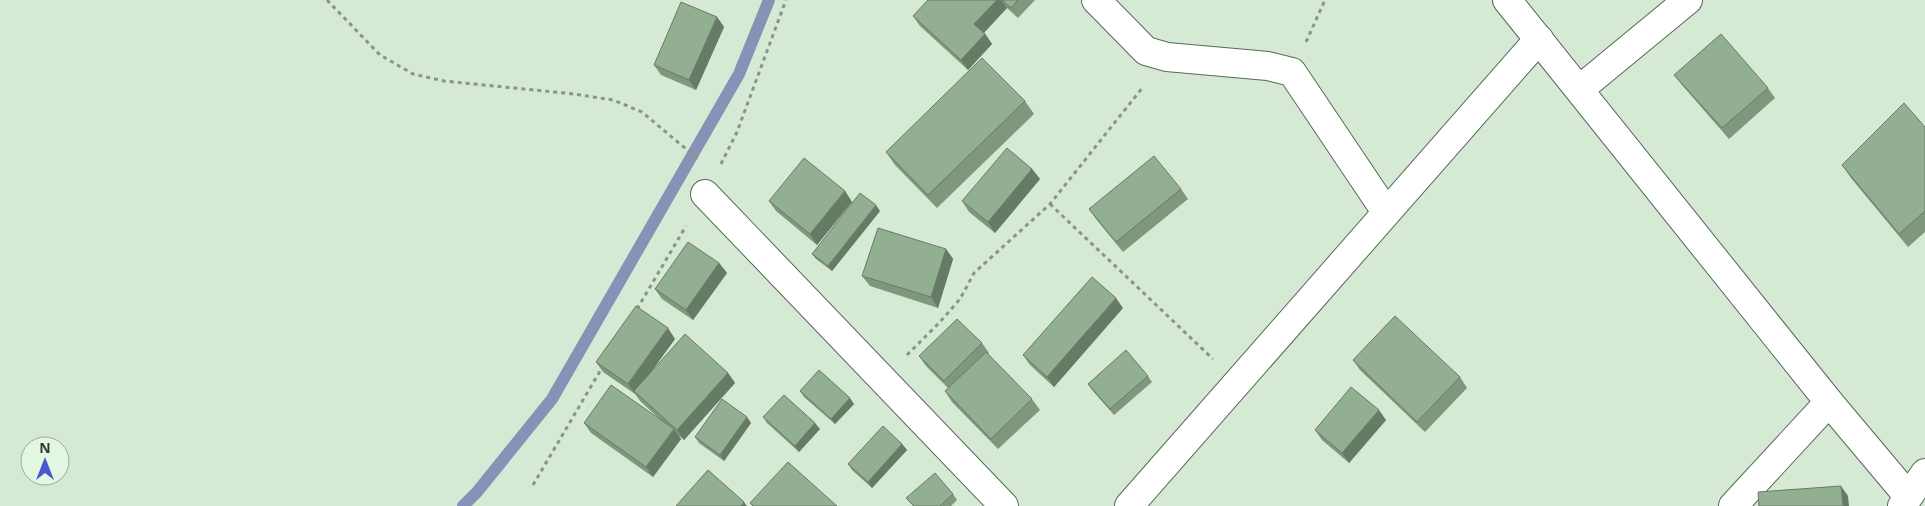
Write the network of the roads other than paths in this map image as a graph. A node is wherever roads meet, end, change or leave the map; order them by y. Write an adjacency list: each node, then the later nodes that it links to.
1 (1096, 0): 7 (street)
2 (1507, 0): 4 (street)
3 (1688, 0): 5 (street)
4 (1539, 39): 5 (street); 7 (street)
5 (1580, 89): 8 (street)
6 (705, 194): 11 (street)
7 (1386, 212): 12 (street)
8 (1829, 402): 10 (street); 13 (street)
9 (1925, 473): 10 (street)
10 (1905, 501)
11 (1004, 506)
12 (1129, 506)
13 (1733, 506)

